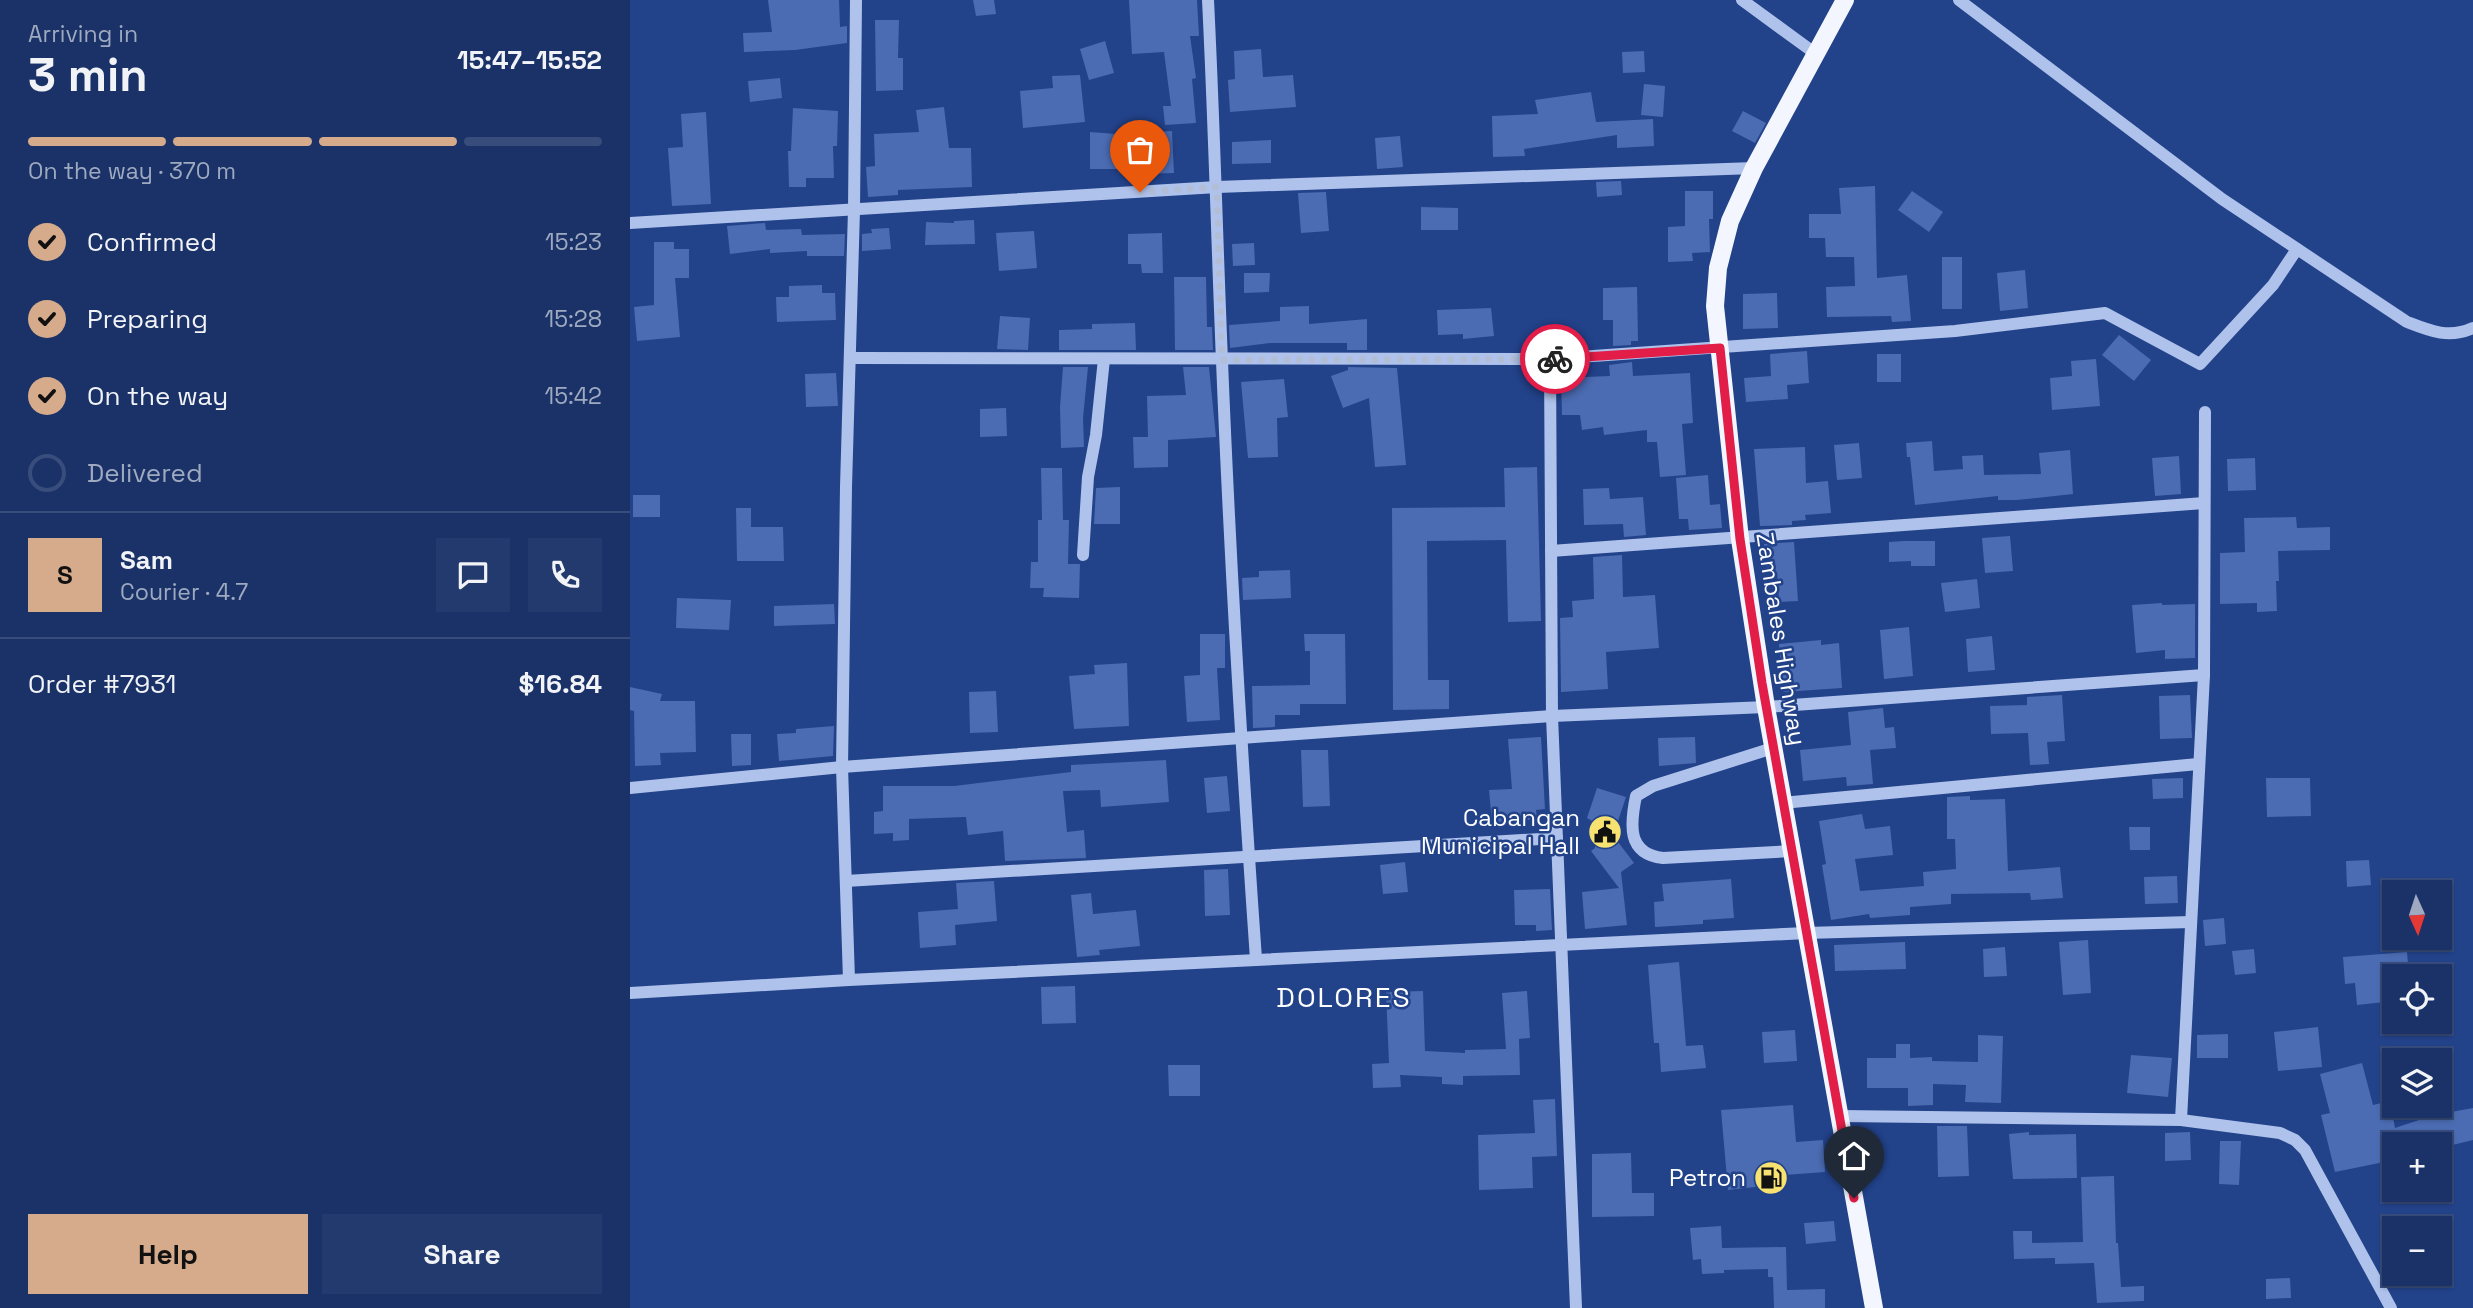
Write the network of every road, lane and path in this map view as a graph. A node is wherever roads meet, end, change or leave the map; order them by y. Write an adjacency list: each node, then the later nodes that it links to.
1 (856, 0): 9 (street)
2 (1208, 0): 8 (street)
3 (1742, 0): 6 (street)
4 (1845, 0): 6 (main road, Zambales Highway)
5 (1959, 0): 11 (street)
6 (1816, 54): 7 (main road, Zambales Highway)
7 (1754, 167): 8 (street); 13 (main road, Zambales Highway)
8 (1217, 187): 9 (street); 17 (street)
9 (854, 210): 10 (street); 14 (street)
10 (630, 223)
11 (2297, 249): 12 (street); 13 (street)
12 (2473, 328)
13 (1720, 348): 16 (street); 20 (main road, Zambales Highway)
14 (851, 358): 15 (street); 29 (street)
15 (1104, 359): 17 (street); 22 (street)
16 (1550, 359): 17 (street); 21 (street)
17 (1222, 360): 26 (street)
18 (2205, 412): 19 (street)
19 (2204, 503): 20 (street); 23 (street)
20 (1740, 539): 21 (street); 24 (main road, Zambales Highway)
21 (1551, 551): 25 (street)
22 (1083, 555)
23 (2204, 675): 24 (street); 28 (street)
24 (1766, 707): 25 (street); 27 (main road, Zambales Highway)
25 (1552, 716): 26 (street); 32 (street)
26 (1241, 738): 29 (street); 34 (street)
27 (1773, 748): 31 (main road, Zambales Highway); 33 (street)
28 (2198, 764): 31 (street); 36 (street)
29 (842, 767): 30 (street); 35 (street)
30 (630, 788)
31 (1782, 803): 33 (main road, Zambales Highway)
32 (1557, 838): 34 (street); 38 (street)
33 (1792, 851): 37 (main road, Zambales Highway)
34 (1249, 855): 35 (street); 39 (street)
35 (846, 881): 40 (street)
36 (2191, 922): 37 (street); 43 (street)
37 (1806, 933): 38 (street); 42 (main road, Zambales Highway)
38 (1562, 947): 39 (street); 44 (street)
39 (1256, 959): 40 (street)
40 (849, 979): 41 (street)
41 (630, 993)
42 (1840, 1116): 43 (street); 45 (main road, Zambales Highway)
43 (2181, 1121): 46 (street)
44 (1576, 1308)
45 (1874, 1308)
46 (2391, 1308)

